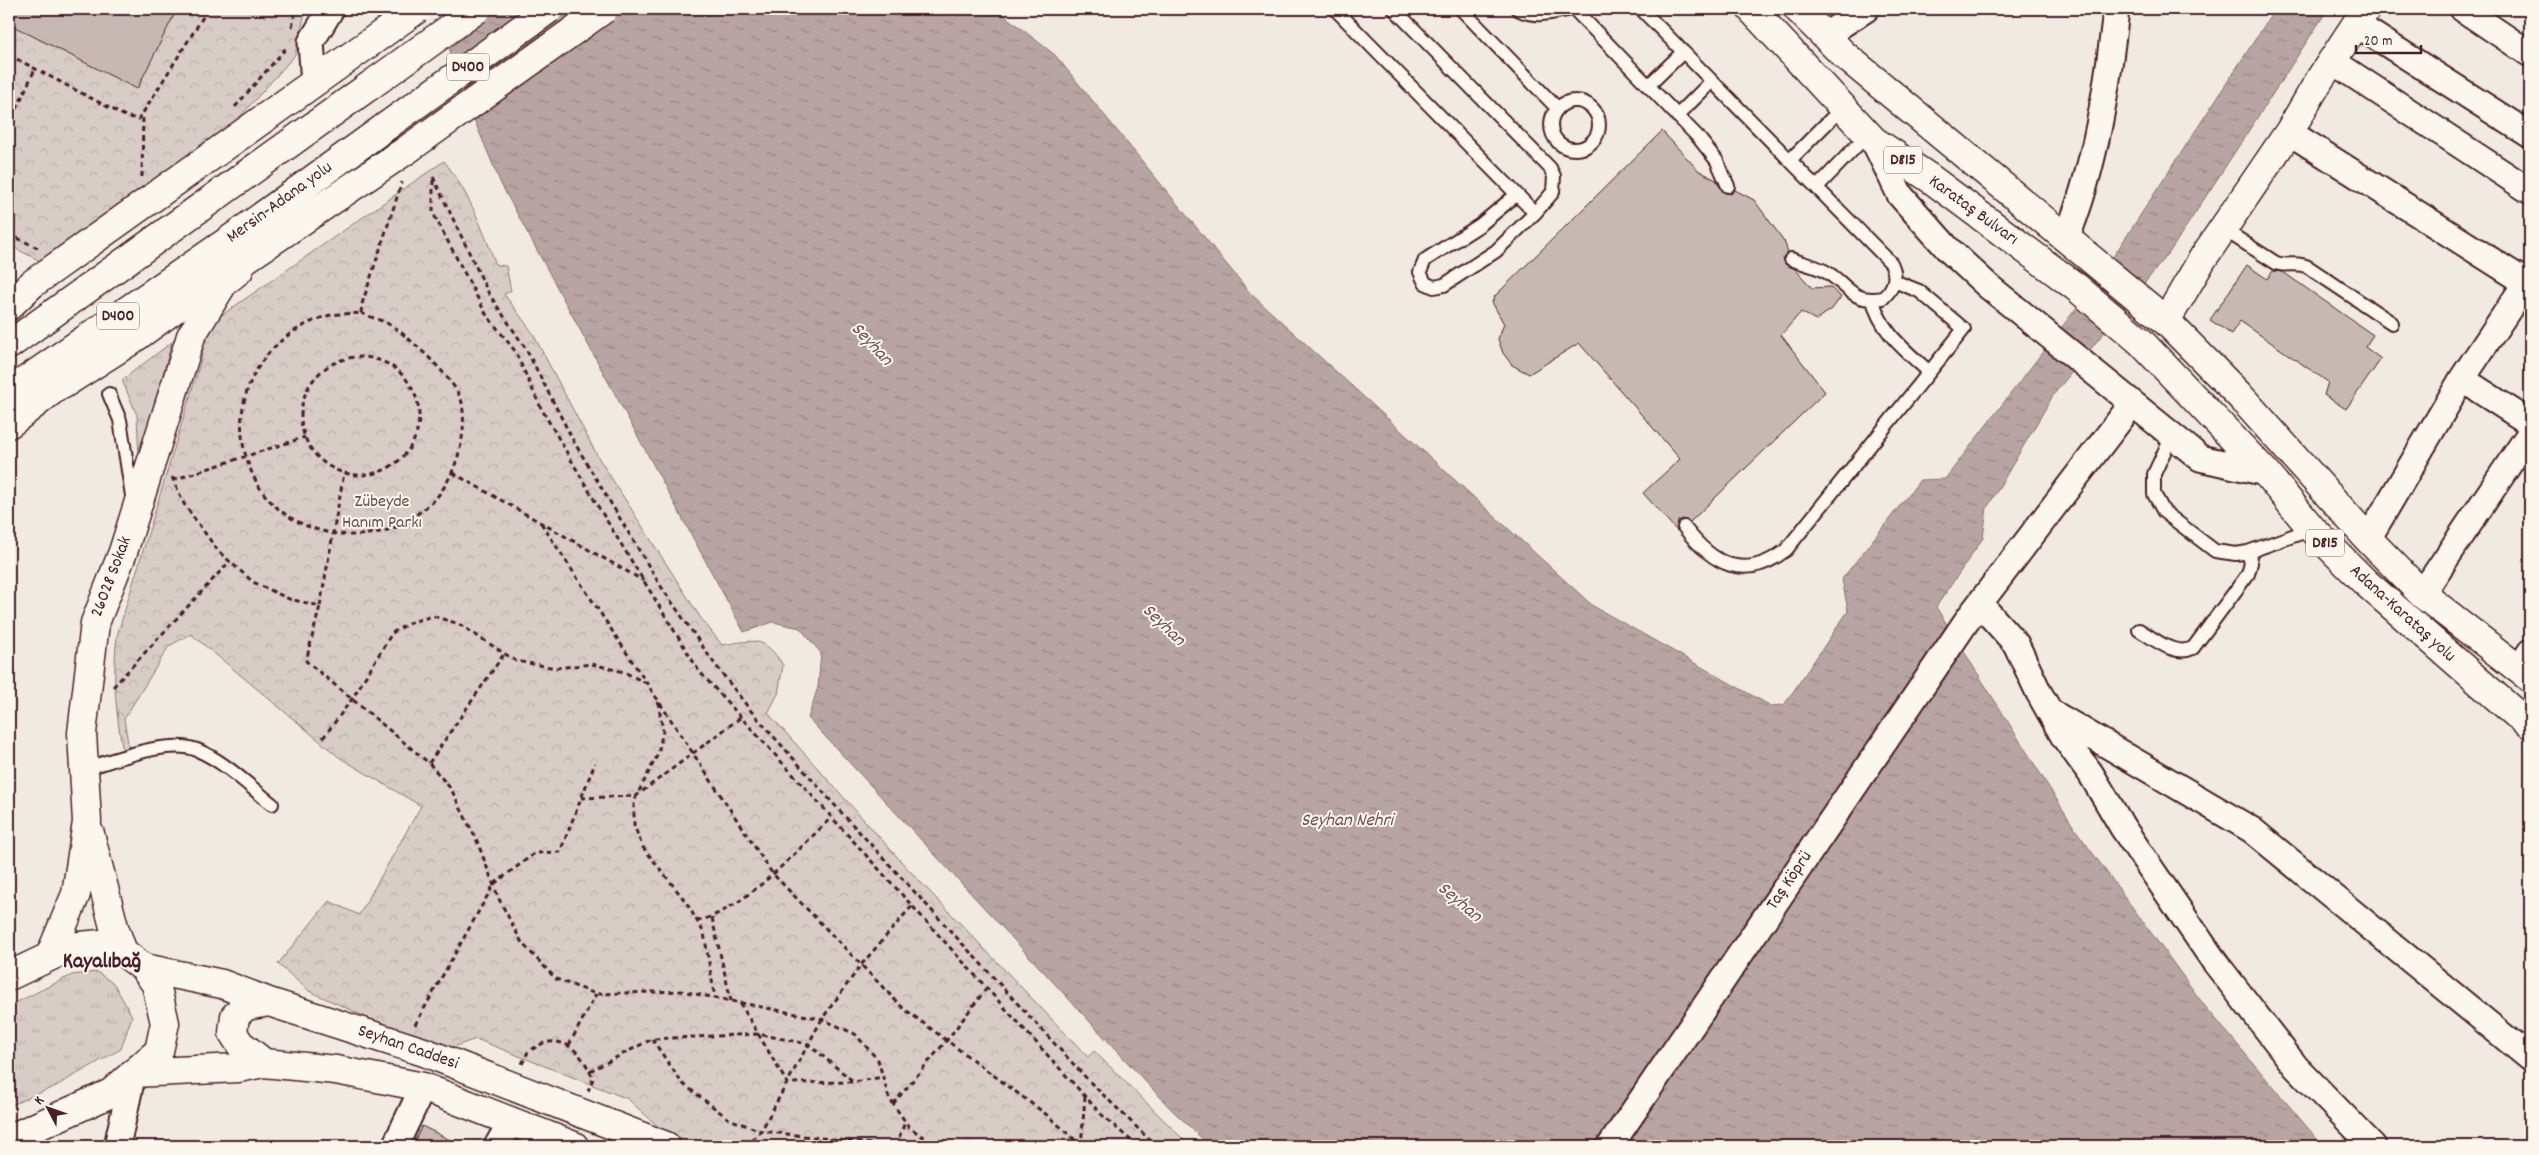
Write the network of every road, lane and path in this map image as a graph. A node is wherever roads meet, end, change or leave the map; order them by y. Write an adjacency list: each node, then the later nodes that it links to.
1 (208, 9): 34 (path)
2 (296, 9): 20 (path)
3 (331, 9): 29 (street)
4 (417, 9): 29 (main road, bridge)
5 (477, 9): 47 (main road, D400, bridge)
6 (549, 9): 53 (main road, Mersin-Adana yolu / D400, bridge)
7 (604, 9): 51 (main road, bridge)
8 (1335, 9): 46 (lane)
9 (1394, 9): 48 (lane)
10 (1461, 9): 33 (lane)
11 (1518, 9): 12 (lane)
12 (1573, 9): 30 (lane)
13 (1641, 9): 23 (lane)
14 (1751, 9): 31 (main road, Karataş Bulvarı / D815)
15 (1798, 9): 21 (main road, Karataş Bulvarı / D815)
16 (1866, 9): 21 (street)
17 (2116, 9): 52 (street)
18 (2463, 9): 24 (street)
19 (2361, 16): 26 (main road); 38 (street)
20 (290, 34)
21 (1824, 36): 52 (main road, Karataş Bulvarı / D815)
22 (288, 42): 32 (path)
23 (1683, 52): 28 (lane); 30 (lane)
24 (2530, 54)
25 (9, 55): 27 (path)
26 (2332, 60): 37 (main road); 45 (street)
27 (35, 68): 34 (path); 36 (path)
28 (1712, 81): 35 (lane); 40 (lane)
29 (314, 83): 59 (main road)
30 (1648, 86): 35 (lane)
31 (1843, 107): 39 (main road, Karataş Bulvarı / D815); 40 (lane)
32 (234, 108)
33 (1557, 108)
34 (143, 113): 41 (path)
35 (1677, 116): 43 (lane)
36 (9, 125)
37 (2289, 132): 49 (main road); 57 (street)
38 (2530, 135)
39 (1871, 137): 44 (lane); 63 (main road, Karataş Bulvarı / D815); 70 (street)
40 (1790, 160): 44 (lane)
41 (149, 177)
42 (403, 179): 60 (path)
43 (1728, 186)
44 (1817, 187): 56 (lane)
45 (2530, 190)
46 (1516, 195): 48 (lane); 48 (lane)
47 (205, 206): 59 (main road); 64 (main road, D400)
48 (1535, 213)
49 (2223, 229): 61 (main road); 62 (lane)
50 (9, 234): 54 (path)
51 (280, 235): 67 (main road); 82 (main road, 26028 Sokak)
52 (2066, 238): 61 (main road, Karataş Bulvarı / D815)
53 (228, 241): 67 (main road); 68 (main road, Mersin-Adana yolu / D400)
54 (45, 252)
55 (1791, 259): 58 (lane)
56 (1894, 281): 58 (lane); 65 (lane)
57 (2529, 282): 66 (street)
58 (1873, 300): 65 (lane)
59 (9, 307)
60 (361, 313): 76 (path); 79 (path)
61 (2159, 315): 87 (main road, Adana-Karataş yolu / D815)
62 (2392, 323)
63 (2140, 341): 80 (main road, Adana-Karataş yolu / D815)
64 (9, 345)
65 (1928, 371): 84 (lane)
66 (2462, 379): 72 (street); 87 (street)
67 (62, 384): 71 (main road)
68 (9, 392)
69 (109, 394): 82 (lane)
70 (2132, 404): 74 (street); 93 (street, Taș Köprü)
71 (9, 424)
72 (2530, 424)
73 (2530, 433): 91 (street)
74 (2172, 435): 80 (street); 88 (lane)
75 (305, 437): 76 (path); 77 (path); 77 (path)
76 (245, 456): 81 (path); 86 (path)
77 (344, 472): 86 (path)
78 (170, 473): 81 (path)
79 (453, 473): 83 (path); 86 (path)
80 (2266, 474): 85 (main road, Adana-Karataş yolu / D815)
81 (173, 480): 89 (path)
82 (135, 515): 108 (main road, 26028 Sokak)
83 (541, 523): 90 (path); 97 (path)
84 (1684, 527)
85 (2312, 529): 88 (lane); 103 (main road, Adana-Karataş yolu / D815)
86 (333, 534): 92 (path)
87 (2368, 539): 91 (main road, Adana-Karataş yolu / D815)
88 (2248, 552): 94 (lane)
89 (230, 561): 92 (path); 98 (path)
90 (646, 582): 102 (path); 163 (path)
91 (2422, 594): 96 (main road, Adana-Karataş yolu / D815)
92 (320, 606): 99 (path)
93 (1976, 611): 101 (street); 164 (street, Taș Köprü)
94 (2139, 630)
95 (504, 654): 97 (path); 99 (path); 106 (path)
96 (2526, 667)
97 (648, 684): 100 (path)
98 (108, 693)
99 (352, 699): 104 (path); 106 (path)
100 (658, 699): 105 (path); 109 (path)
101 (2049, 711): 136 (street); 165 (street)
102 (740, 718): 105 (path); 112 (path)
103 (2530, 724)
104 (323, 738)
105 (694, 754): 109 (path); 114 (path)
106 (429, 762): 115 (path)
107 (596, 763): 110 (path)
108 (84, 769): 111 (lane); 113 (main road, 26028 Sokak)
109 (636, 796): 110 (path); 118 (path)
110 (582, 798): 115 (path)
111 (272, 804)
112 (831, 818): 114 (path); 116 (path)
113 (87, 822): 119 (main road, 26028 Sokak); 120 (main road)
114 (772, 873): 117 (path); 121 (path)
115 (494, 884): 124 (path); 130 (path)
116 (912, 906): 121 (path); 123 (path)
117 (712, 918): 118 (path); 126 (path)
118 (697, 921): 125 (path)
119 (50, 956): 120 (main road, Seyhan Caddesi); 122 (main road, Seyhan Caddesi)
120 (133, 960): 127 (main road, Seyhan Caddesi); 140 (main road)
121 (860, 965): 129 (path); 133 (path)
122 (9, 976)
123 (986, 989): 133 (path); 145 (path)
124 (596, 994): 125 (path); 135 (path)
125 (715, 998): 126 (path)
126 (731, 1001): 128 (path)
127 (269, 1002): 137 (main road); 147 (main road, Seyhan Caddesi)
128 (740, 1003): 129 (path); 131 (path)
129 (822, 1019): 134 (path); 141 (path)
130 (411, 1032)
131 (758, 1034): 132 (path); 134 (path); 143 (path)
132 (652, 1039): 139 (path); 150 (path)
133 (948, 1040): 146 (path); 161 (path)
134 (808, 1044): 142 (path); 143 (path)
135 (569, 1045): 138 (path); 139 (path)
136 (2530, 1058)
137 (264, 1064): 140 (main road); 144 (main road)
138 (521, 1068)
139 (590, 1071): 147 (path)
140 (133, 1073): 151 (main road); 152 (street)
141 (883, 1077): 142 (path); 146 (path)
142 (854, 1082): 143 (path)
143 (787, 1083): 150 (path)
144 (423, 1087): 148 (main road); 153 (street)
145 (1085, 1096): 161 (path); 162 (path)
146 (893, 1104): 149 (path)
147 (577, 1112): 156 (main road, Seyhan Caddesi)
148 (511, 1122): 154 (street); 155 (main road)
149 (905, 1122): 159 (path); 160 (path)
150 (761, 1131): 157 (path); 158 (path)
151 (9, 1139)
152 (116, 1146)
153 (395, 1146)
154 (497, 1146)
155 (574, 1146)
156 (666, 1146)
157 (746, 1146)
158 (890, 1146)
159 (896, 1146)
160 (936, 1146)
161 (1081, 1146)
162 (1137, 1146)
163 (1156, 1146)
164 (1610, 1146)
165 (2373, 1146)

